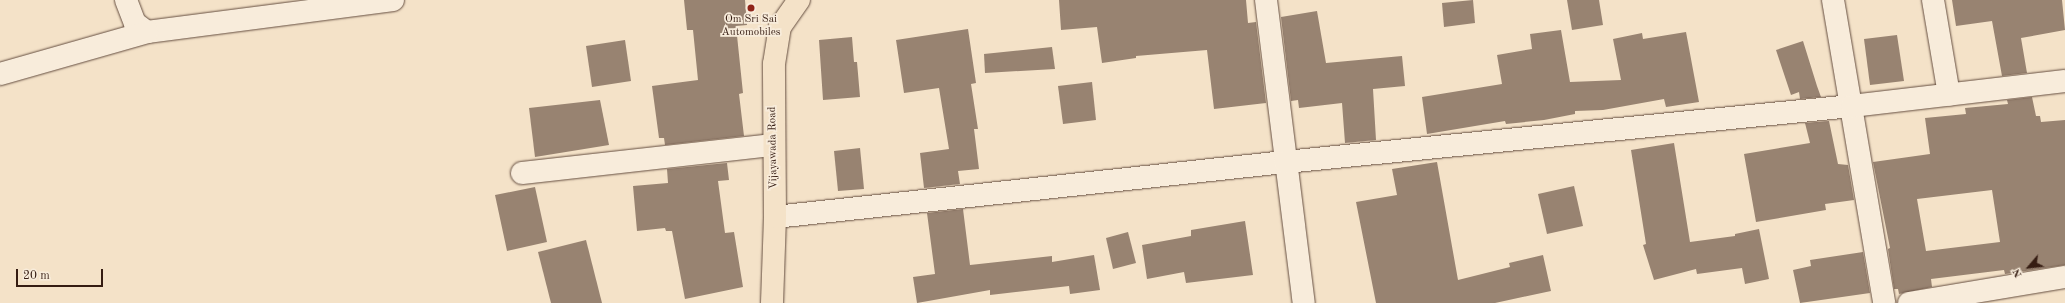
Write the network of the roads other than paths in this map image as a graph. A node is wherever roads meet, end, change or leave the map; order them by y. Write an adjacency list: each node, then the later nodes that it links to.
1 (126, 0): 7 (street)
2 (393, 0): 7 (street)
3 (799, 0): 12 (main road, Vijayawada Road)
4 (1266, 0): 13 (street)
5 (1834, 0): 11 (street)
6 (1933, 0): 10 (street)
7 (147, 32): 8 (street)
8 (0, 74)
9 (2065, 81): 10 (street)
10 (1950, 95): 11 (street)
11 (1852, 106): 13 (street); 19 (street)
12 (773, 145): 14 (street); 15 (main road, Vijayawada Road)
13 (1285, 162): 15 (street); 18 (street)
14 (522, 173)
15 (775, 217): 17 (main road, Vijayawada Road)
16 (2065, 277): 20 (street)
17 (772, 303)
18 (1304, 303)
19 (1884, 303)
20 (1909, 303)

